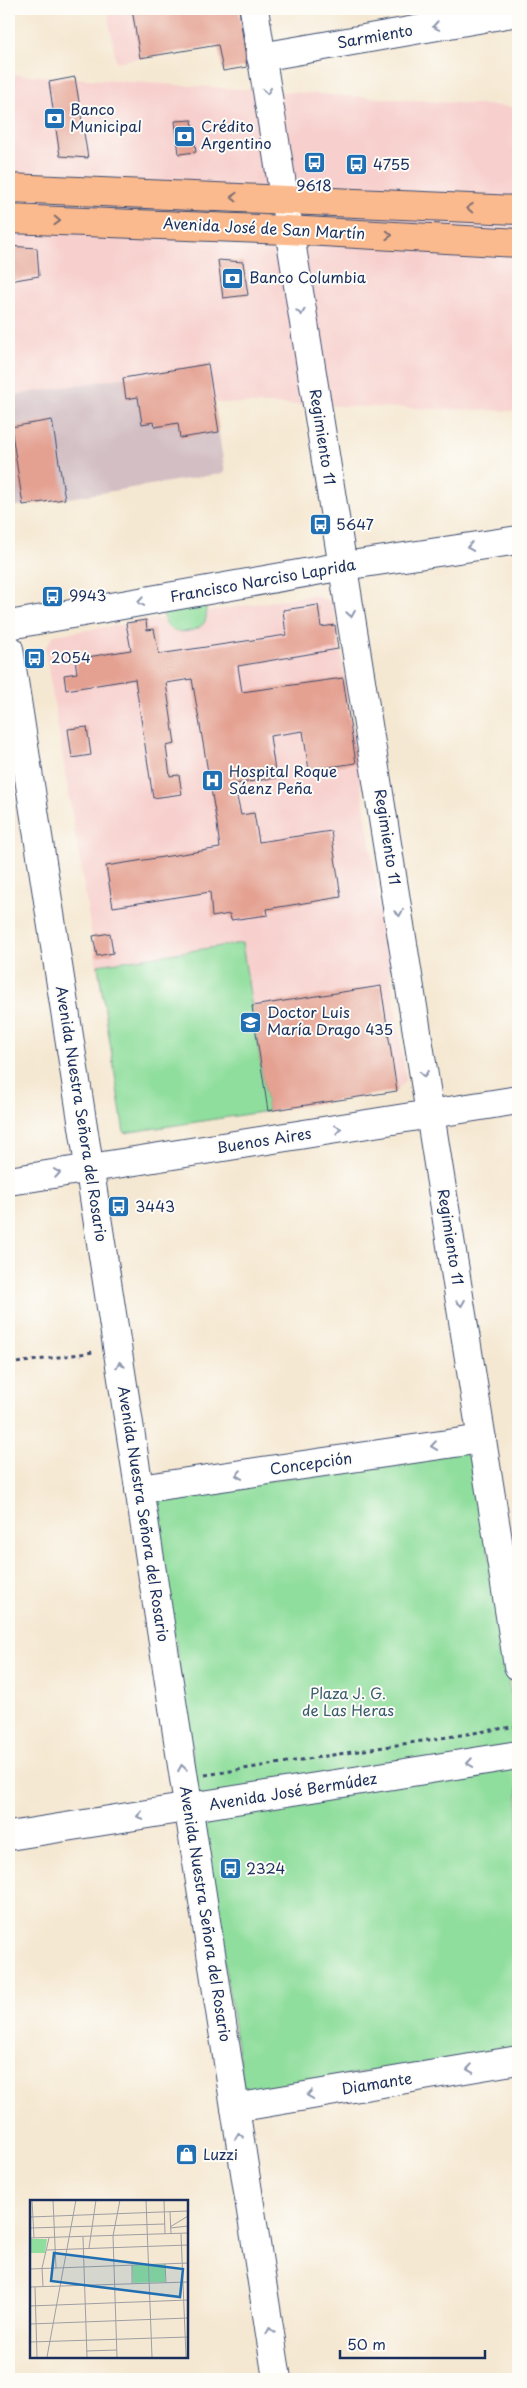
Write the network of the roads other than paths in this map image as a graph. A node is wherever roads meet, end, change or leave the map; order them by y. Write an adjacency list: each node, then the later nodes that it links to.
1 (254, 9): 3 (street, Regimiento 11)
2 (518, 12): 3 (street, Sarmiento, one-way to 3)
3 (261, 57): 5 (street, Regimiento 11, one-way to 5)
4 (9, 188): 5 (main road, Avenida José de San Martín, one-way to 4)
5 (282, 199): 6 (main road, Avenida José de San Martín, one-way to 5); 8 (street, Regimiento 11)
6 (518, 210)
7 (9, 219): 8 (main road, Avenida José de San Martín, one-way to 8)
8 (288, 230): 9 (main road, Avenida José de San Martín, one-way to 9); 11 (street, Regimiento 11, one-way to 11)
9 (518, 243)
10 (518, 540): 11 (street, Francisco Narciso Laprida, one-way to 11)
11 (344, 566): 12 (street, Francisco Narciso Laprida, one-way to 12); 15 (street, Regimiento 11, one-way to 15)
12 (9, 625)
13 (9, 648): 16 (street, Avenida Nuestra Señora del Rosario)
14 (518, 1100): 15 (street, Buenos Aires)
15 (431, 1115): 16 (street, Buenos Aires, one-way to 15); 18 (street, Regimiento 11, one-way to 18)
16 (89, 1168): 17 (street, Buenos Aires, one-way to 16); 19 (street, Avenida Nuestra Señora del Rosario, one-way to 16)
17 (9, 1181)
18 (482, 1440): 19 (street, Concepción, one-way to 19); 20 (street, Regimiento 11)
19 (139, 1489): 22 (street, Avenida Nuestra Señora del Rosario, one-way to 19)
20 (518, 1666)
21 (518, 1755): 22 (street, Avenida José Bermúdez, one-way to 22)
22 (188, 1808): 23 (street, Avenida José Bermúdez, one-way to 23); 25 (street, Avenida Nuestra Señora del Rosario)
23 (9, 1836)
24 (518, 2060): 25 (street, Diamante, one-way to 25)
25 (235, 2108): 26 (street, Avenida Nuestra Señora del Rosario, one-way to 25)
26 (277, 2379)

